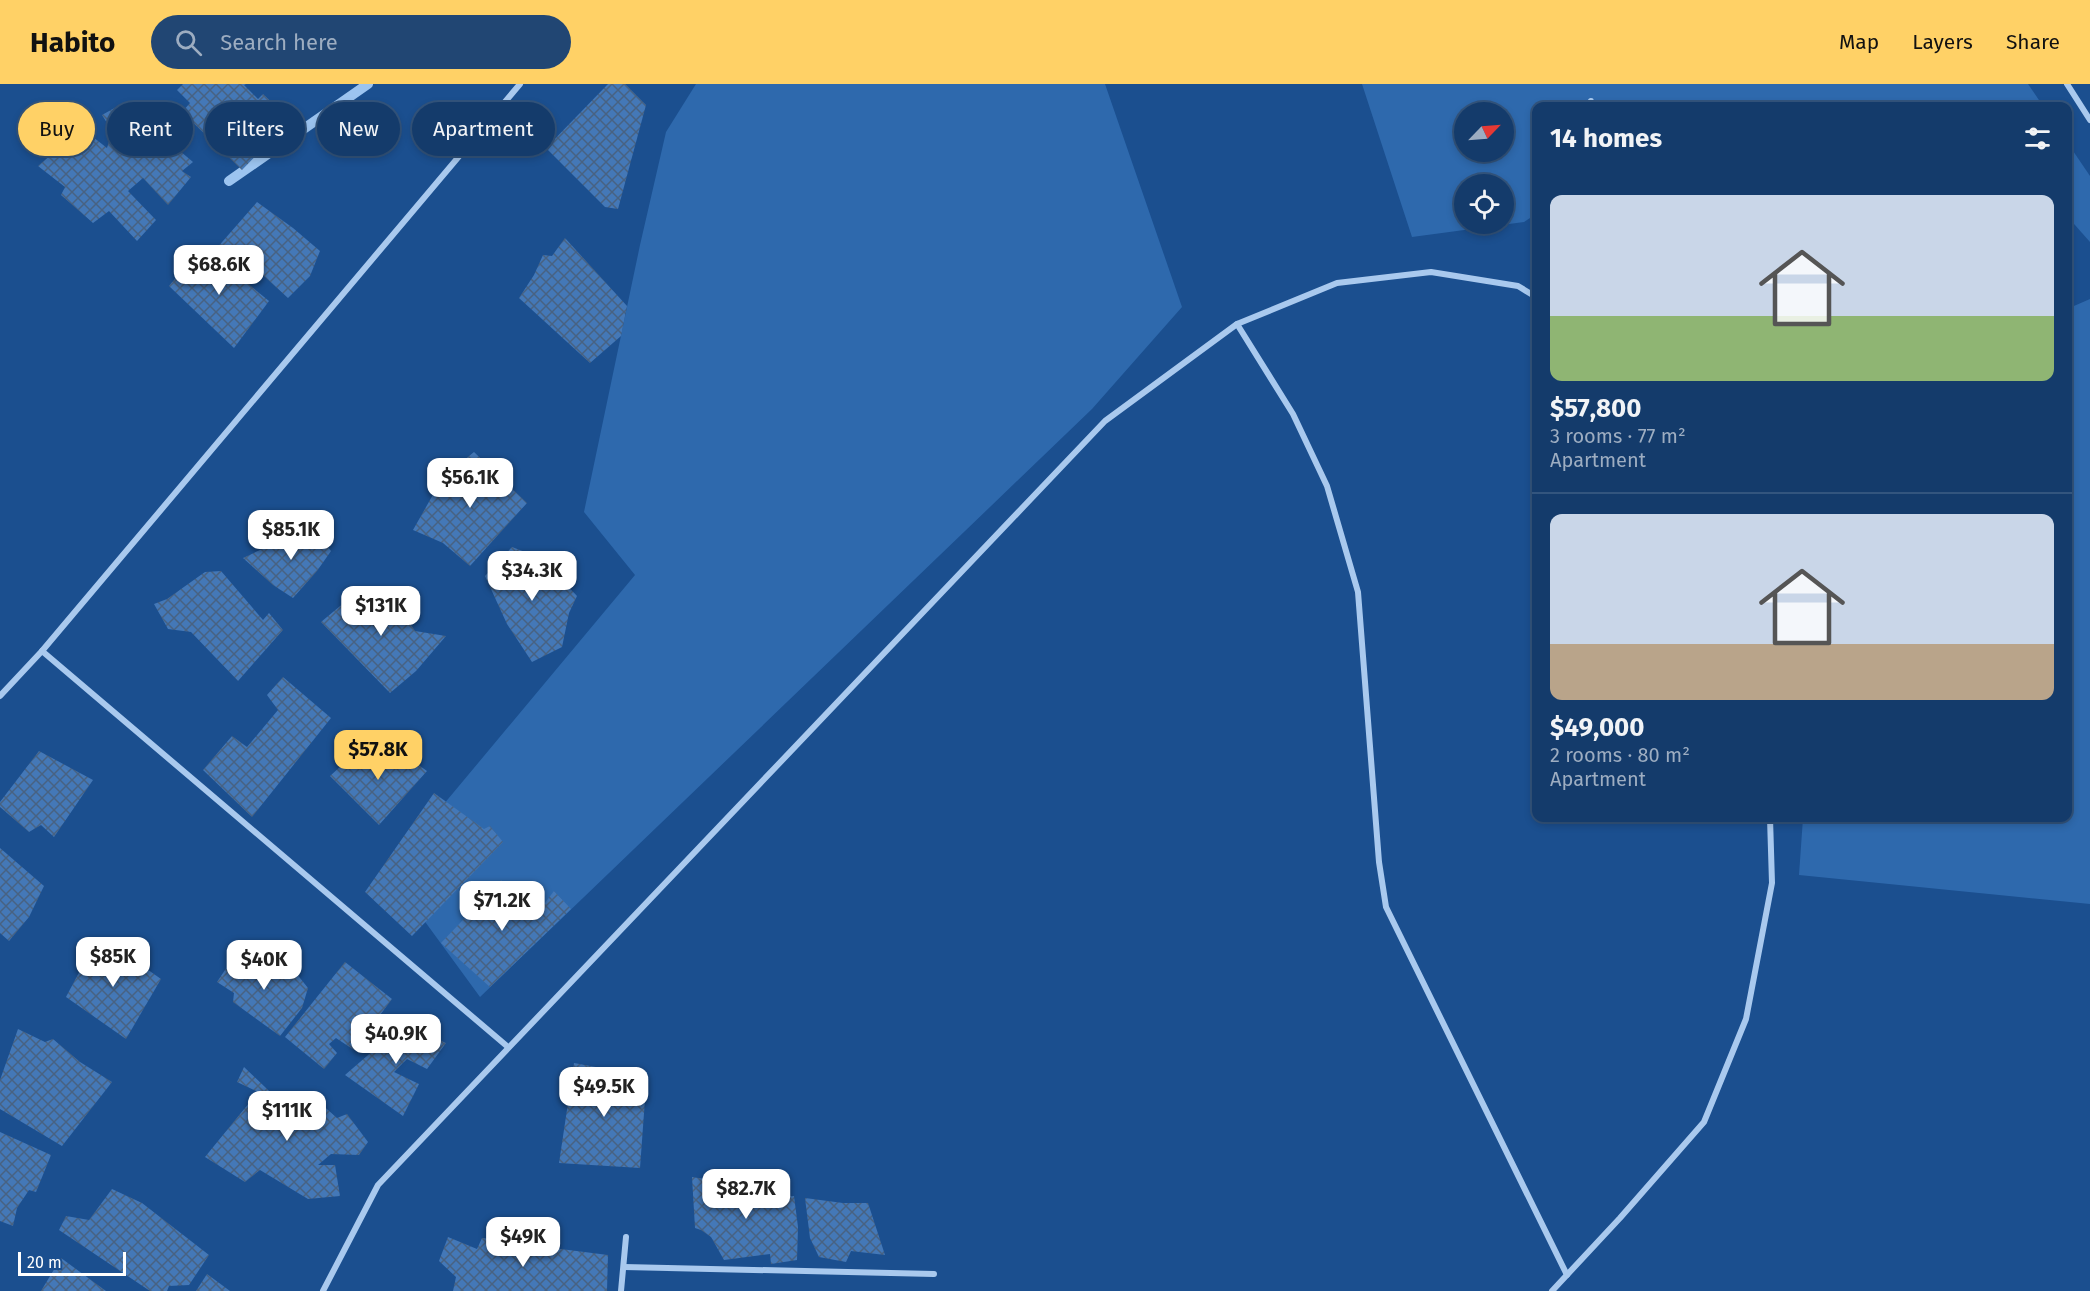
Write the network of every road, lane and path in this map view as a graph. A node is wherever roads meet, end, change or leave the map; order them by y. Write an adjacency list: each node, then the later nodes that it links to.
1 (520, 84): 6 (street)
2 (2067, 84): 3 (street)
3 (2090, 120)
4 (1532, 295): 5 (street)
5 (1237, 324): 9 (street); 13 (street)
6 (42, 651): 7 (street); 9 (street)
7 (0, 696)
8 (1770, 822): 13 (street)
9 (508, 1047): 14 (street)
10 (626, 1237): 11 (street)
11 (624, 1267): 12 (street); 15 (street)
12 (934, 1274)
13 (1567, 1275): 16 (street)
14 (323, 1291)
15 (621, 1291)
16 (1552, 1291)

